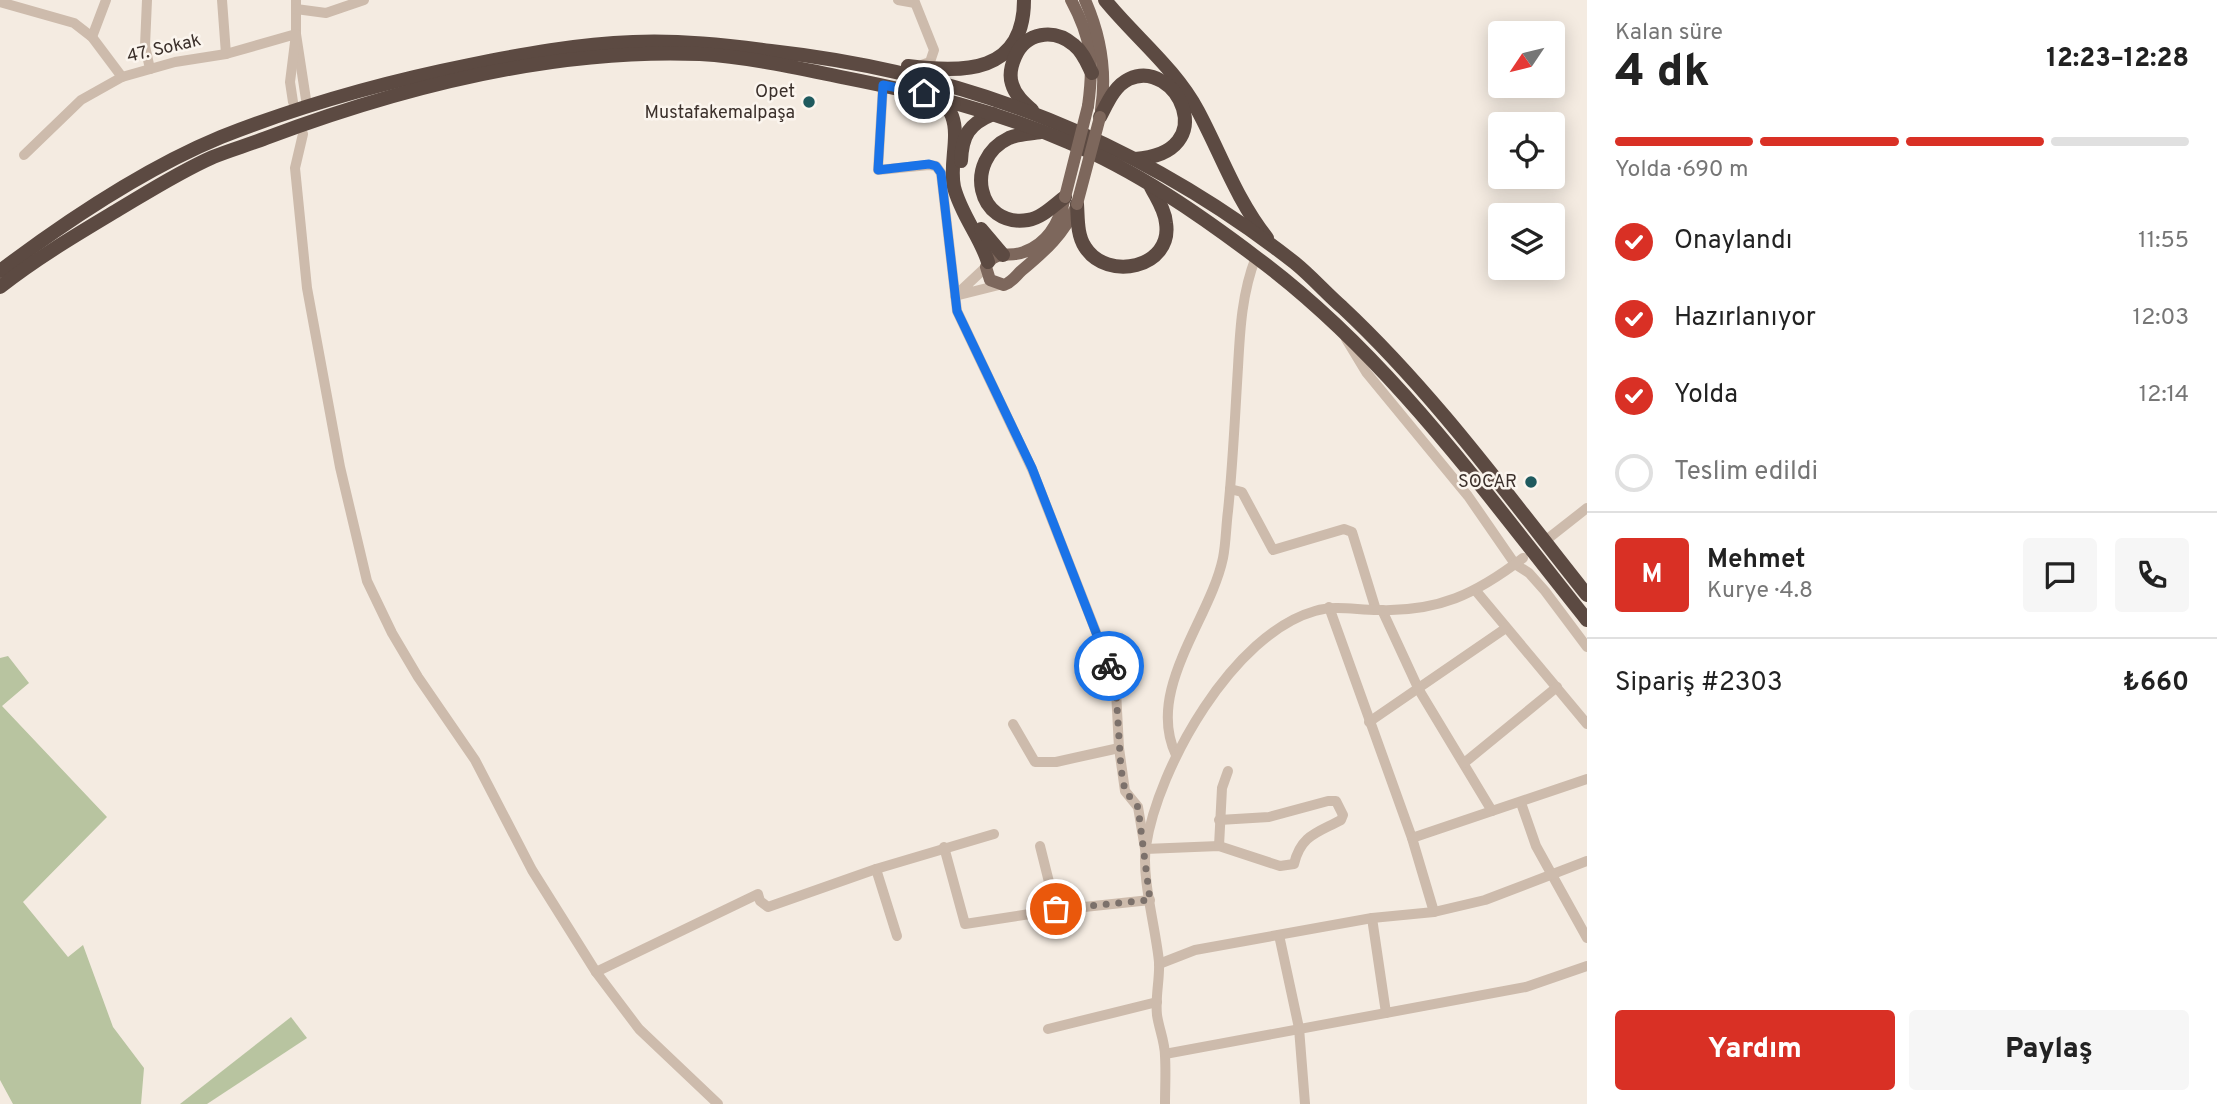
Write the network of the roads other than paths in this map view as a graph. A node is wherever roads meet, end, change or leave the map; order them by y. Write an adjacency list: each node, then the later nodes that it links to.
1 (106, 0): 14 (street)
2 (147, 0): 18 (street)
3 (222, 0): 15 (street)
4 (364, 0): 12 (street)
5 (898, 0): 11 (street)
6 (1024, 0): 17 (highway)
7 (1071, 0): 19 (main road)
8 (1085, 0): 26 (main road)
9 (1105, 0): 33 (highway)
10 (0, 2): 14 (street)
11 (915, 2): 17 (street)
12 (296, 5): 13 (street)
13 (296, 34): 15 (street, 47. Sokak); 23 (street)
14 (92, 37): 20 (street)
15 (226, 54): 18 (street, 47. Sokak)
16 (830, 57): 17 (highway); 23 (highway); 24 (highway)
17 (915, 67)
18 (150, 69): 20 (street, 47. Sokak)
19 (1092, 73): 24 (highway); 32 (main road, bridge)
20 (122, 77): 29 (street, 47. Sokak)
21 (883, 85): 22 (highway); 40 (highway); 41 (street)
22 (941, 97): 25 (highway); 36 (highway)
23 (300, 104): 37 (highway)
24 (1032, 111): 30 (highway)
25 (993, 114): 27 (highway); 34 (highway)
26 (1100, 117): 30 (highway); 32 (main road, bridge)
27 (1041, 132): 31 (highway); 32 (highway)
28 (303, 134): 85 (street)
29 (24, 155)
30 (1135, 159): 33 (highway)
31 (1150, 186): 32 (highway); 35 (highway)
32 (1071, 201): 34 (main road); 38 (main road)
33 (1279, 252): 48 (highway)
34 (1004, 255): 36 (main road); 38 (main road)
35 (1256, 257): 42 (highway); 43 (street)
36 (987, 264): 39 (main road); 41 (street)
37 (0, 271)
38 (1016, 275): 39 (main road)
39 (999, 285): 41 (street)
40 (0, 287)
41 (955, 296): 59 (street)
42 (1341, 330): 46 (street); 51 (highway)
43 (1230, 489): 50 (street); 60 (street)
44 (1587, 508): 45 (street)
45 (1550, 537)
46 (1519, 561): 47 (street); 53 (street)
47 (1476, 592): 50 (street); 52 (street)
48 (1587, 595)
49 (1329, 607): 50 (street); 56 (street); 60 (street)
50 (1379, 610): 55 (street)
51 (1587, 620)
52 (1506, 628): 54 (street); 55 (street)
53 (1587, 647)
54 (1557, 687): 58 (street); 61 (street)
55 (1419, 690): 56 (street); 61 (street)
56 (1370, 722): 68 (street)
57 (1013, 724): 59 (street)
58 (1587, 724)
59 (1119, 748): 72 (street)
60 (1176, 755): 72 (street)
61 (1464, 763): 65 (street)
62 (1228, 771): 66 (street)
63 (1587, 779): 64 (street)
64 (1521, 803): 65 (street); 75 (street)
65 (1492, 811): 68 (street)
66 (1219, 820): 70 (street); 70 (street)
67 (994, 834): 71 (street)
68 (1412, 838): 78 (street)
69 (1040, 846): 77 (street)
70 (1219, 846): 72 (street)
71 (944, 847): 74 (street); 77 (street)
72 (1145, 849): 76 (street)
73 (1587, 861): 75 (street)
74 (876, 869): 81 (street); 85 (street)
75 (1552, 876): 78 (street); 82 (street)
76 (1150, 900): 77 (street); 83 (street)
77 (1056, 909)
78 (1434, 912): 79 (street)
79 (1372, 918): 80 (street); 87 (street)
80 (1279, 935): 83 (street); 88 (street)
81 (897, 936)
82 (1587, 938)
83 (1159, 964): 86 (street)
84 (1587, 966): 87 (street)
85 (596, 972): 91 (street)
86 (1157, 1002): 89 (street); 90 (street)
87 (1386, 1013): 88 (street)
88 (1299, 1028): 90 (street); 93 (street)
89 (1048, 1029)
90 (1166, 1054): 92 (street)
91 (718, 1104)
92 (1165, 1104)
93 (1305, 1104)

